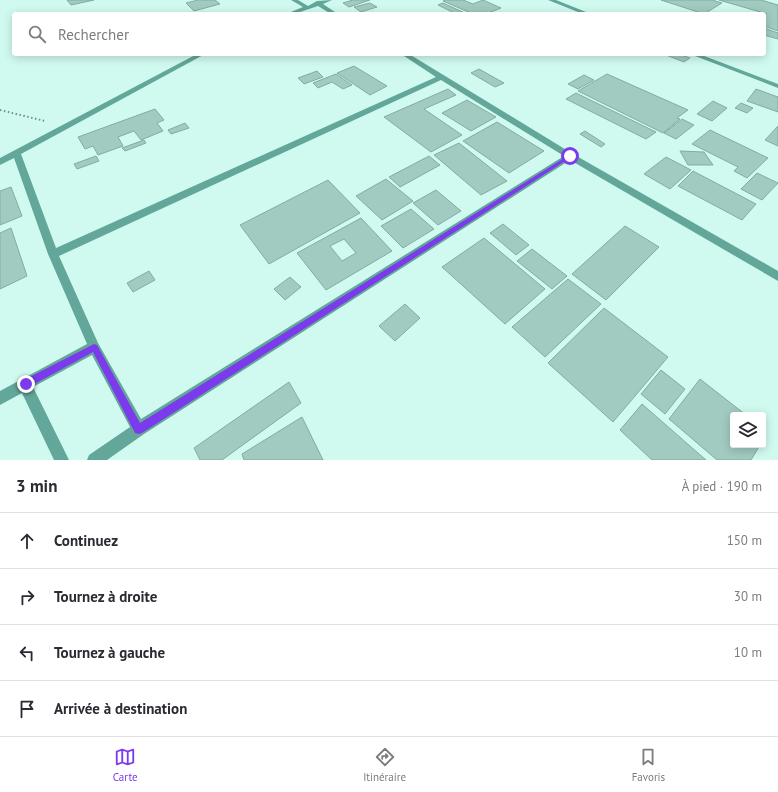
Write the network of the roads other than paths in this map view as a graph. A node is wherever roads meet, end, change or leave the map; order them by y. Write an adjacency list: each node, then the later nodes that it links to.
1 (294, 0): 5 (street)
2 (329, 0): 4 (street)
3 (551, 0): 8 (street)
4 (317, 3): 5 (street); 7 (street)
5 (306, 7): 6 (street)
6 (294, 12)
7 (332, 12)
8 (583, 12)
9 (198, 56): 14 (street)
10 (407, 56): 12 (street)
11 (698, 56): 13 (street)
12 (442, 77): 15 (street); 17 (street)
13 (778, 86)
14 (17, 153): 16 (street); 17 (street)
15 (570, 156): 18 (street); 22 (street)
16 (0, 162)
17 (53, 254): 19 (street)
18 (778, 276)
19 (94, 347): 20 (street); 22 (street)
20 (26, 384): 21 (street); 23 (street)
21 (0, 398)
22 (139, 429): 24 (street)
23 (62, 460)
24 (94, 460)

